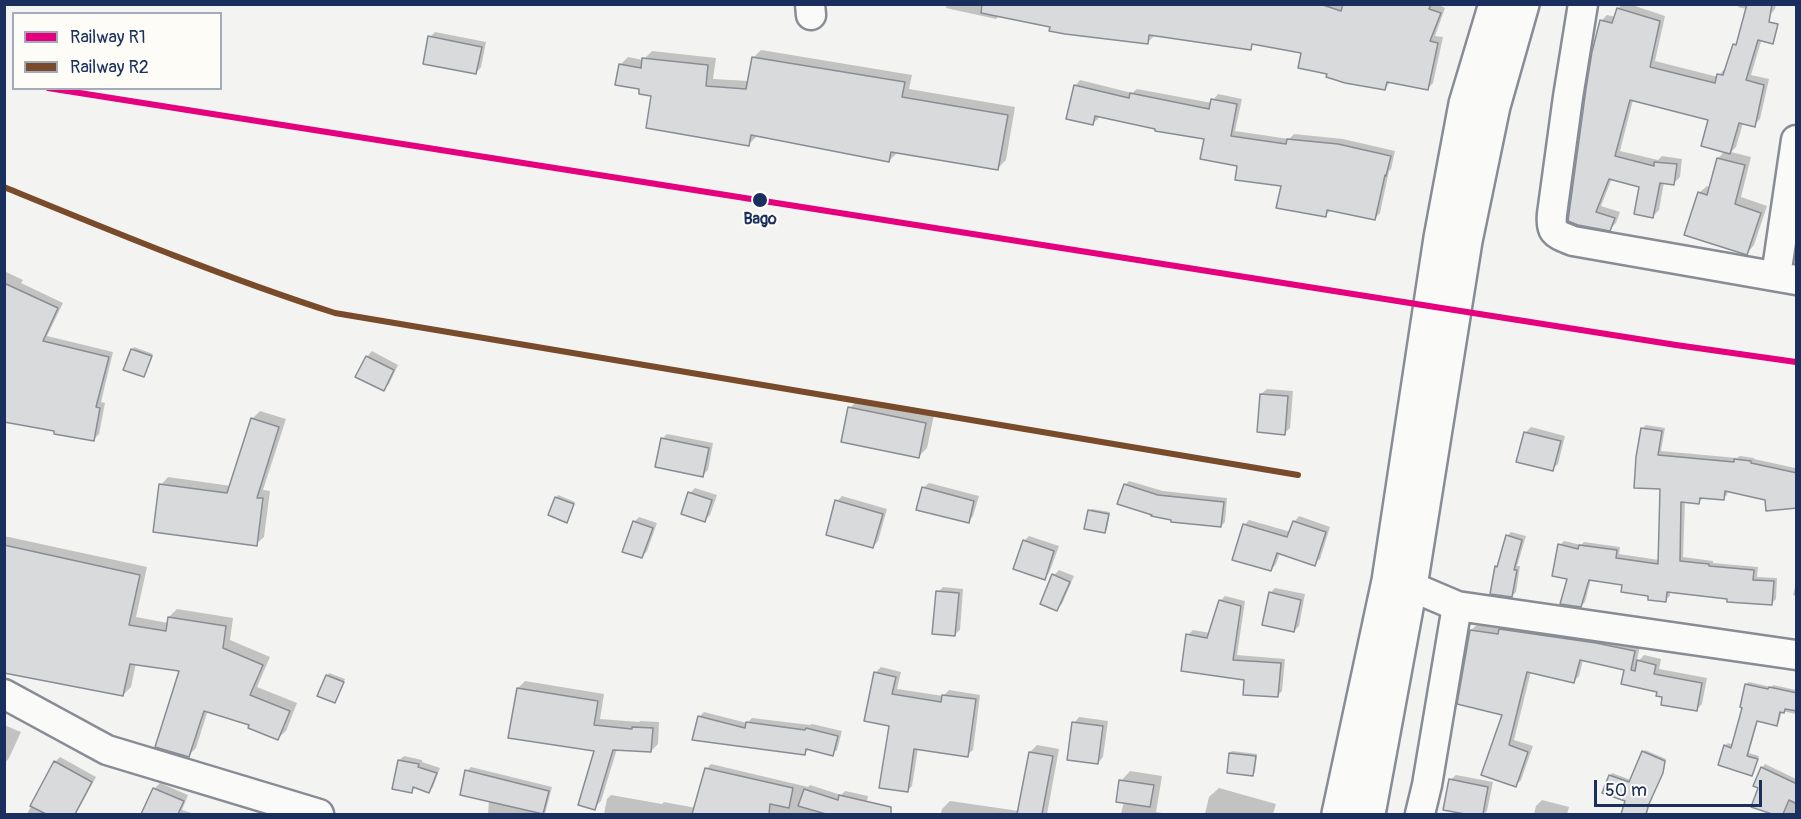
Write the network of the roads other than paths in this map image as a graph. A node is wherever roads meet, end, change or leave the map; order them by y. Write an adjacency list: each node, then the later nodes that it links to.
1 (1496, 4): 5 (highway)
2 (1522, 4): 5 (highway)
3 (1583, 4): 6 (street)
4 (1797, 140): 6 (street)
5 (1453, 239): 7 (highway)
6 (1786, 278)
7 (1428, 403): 8 (highway); 13 (highway)
8 (1410, 586): 9 (street); 14 (highway)
9 (1457, 606): 10 (street); 15 (street)
10 (1797, 654)
11 (4, 694): 12 (street)
12 (319, 814)
13 (1340, 814)
14 (1368, 814)
15 (1420, 814)

